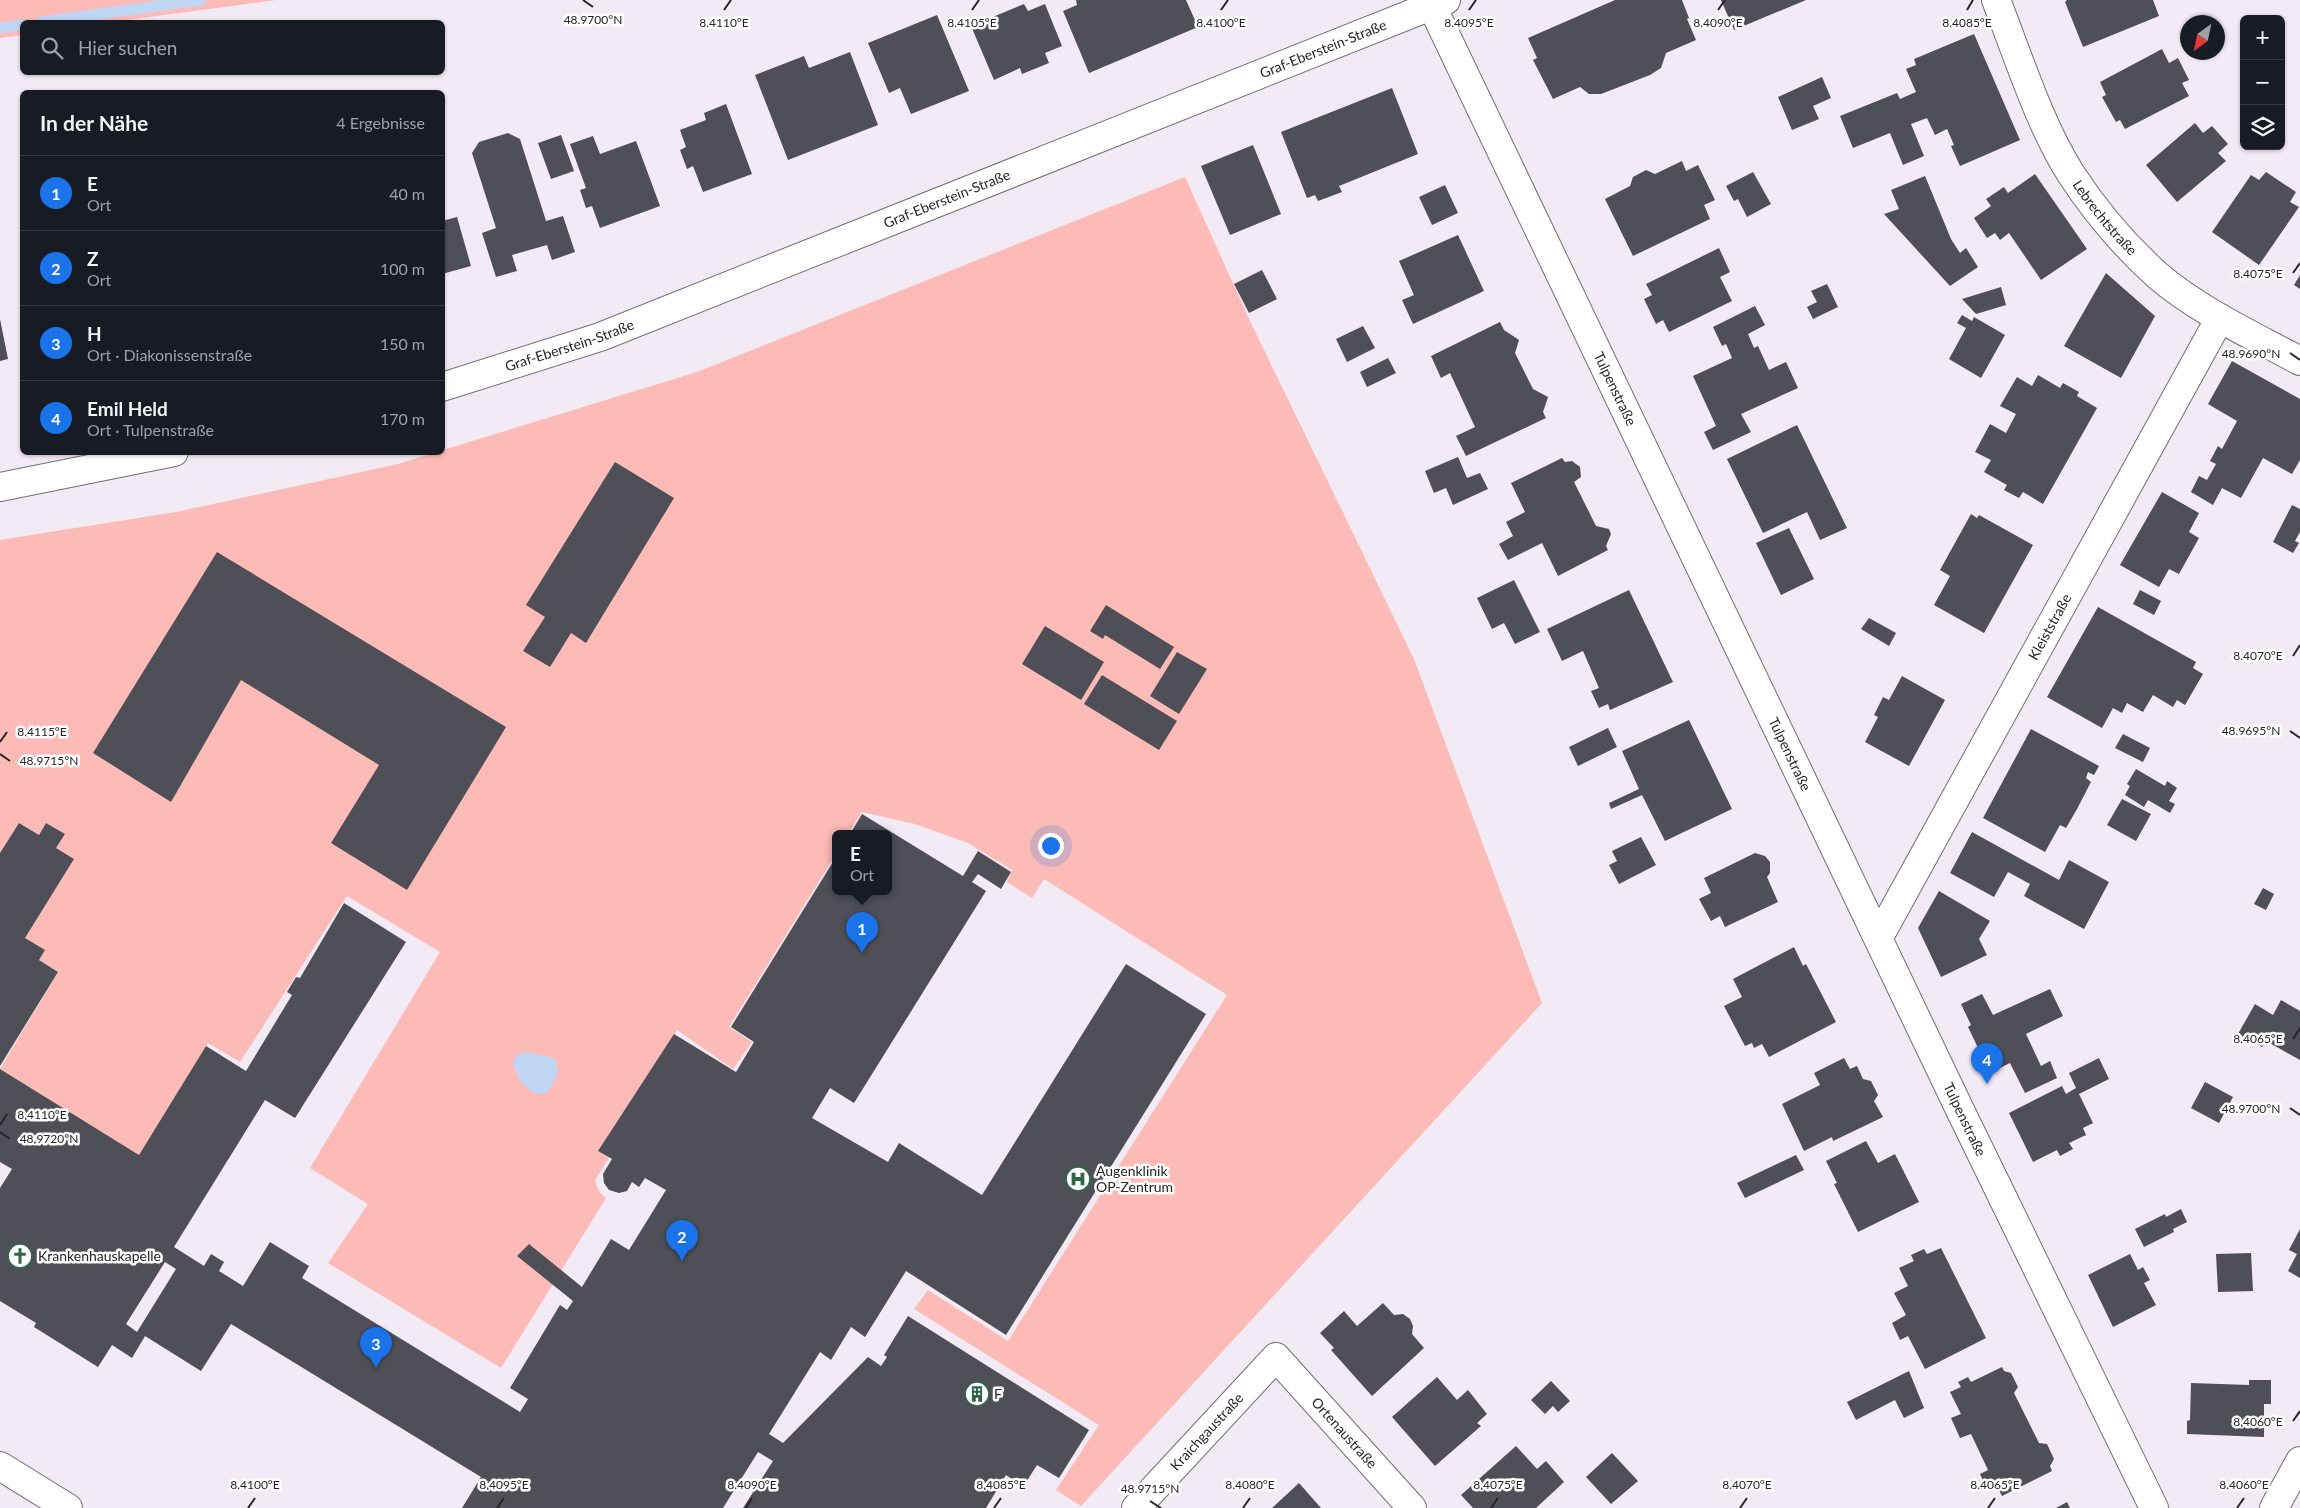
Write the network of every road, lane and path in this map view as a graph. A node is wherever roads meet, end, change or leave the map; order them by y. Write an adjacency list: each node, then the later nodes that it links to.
1 (1996, 0): 3 (street, Lebrechtstraße)
2 (1436, 2): 5 (street, Graf-Eberstein-Straße); 8 (street, Tulpenstraße)
3 (2220, 318): 4 (street, Lebrechtstraße); 8 (street, Kleiststraße)
4 (2300, 361)
5 (445, 386)
6 (159, 455): 7 (street)
7 (0, 486)
8 (1879, 938): 15 (street, Tulpenstraße)
9 (1276, 1357): 13 (street, Kraichgaustraße); 14 (street, Ortenaustraße)
10 (2300, 1461): 16 (street)
11 (0, 1466): 12 (street)
12 (68, 1508)
13 (1136, 1508)
14 (1412, 1508)
15 (2154, 1508)
16 (2274, 1508)

